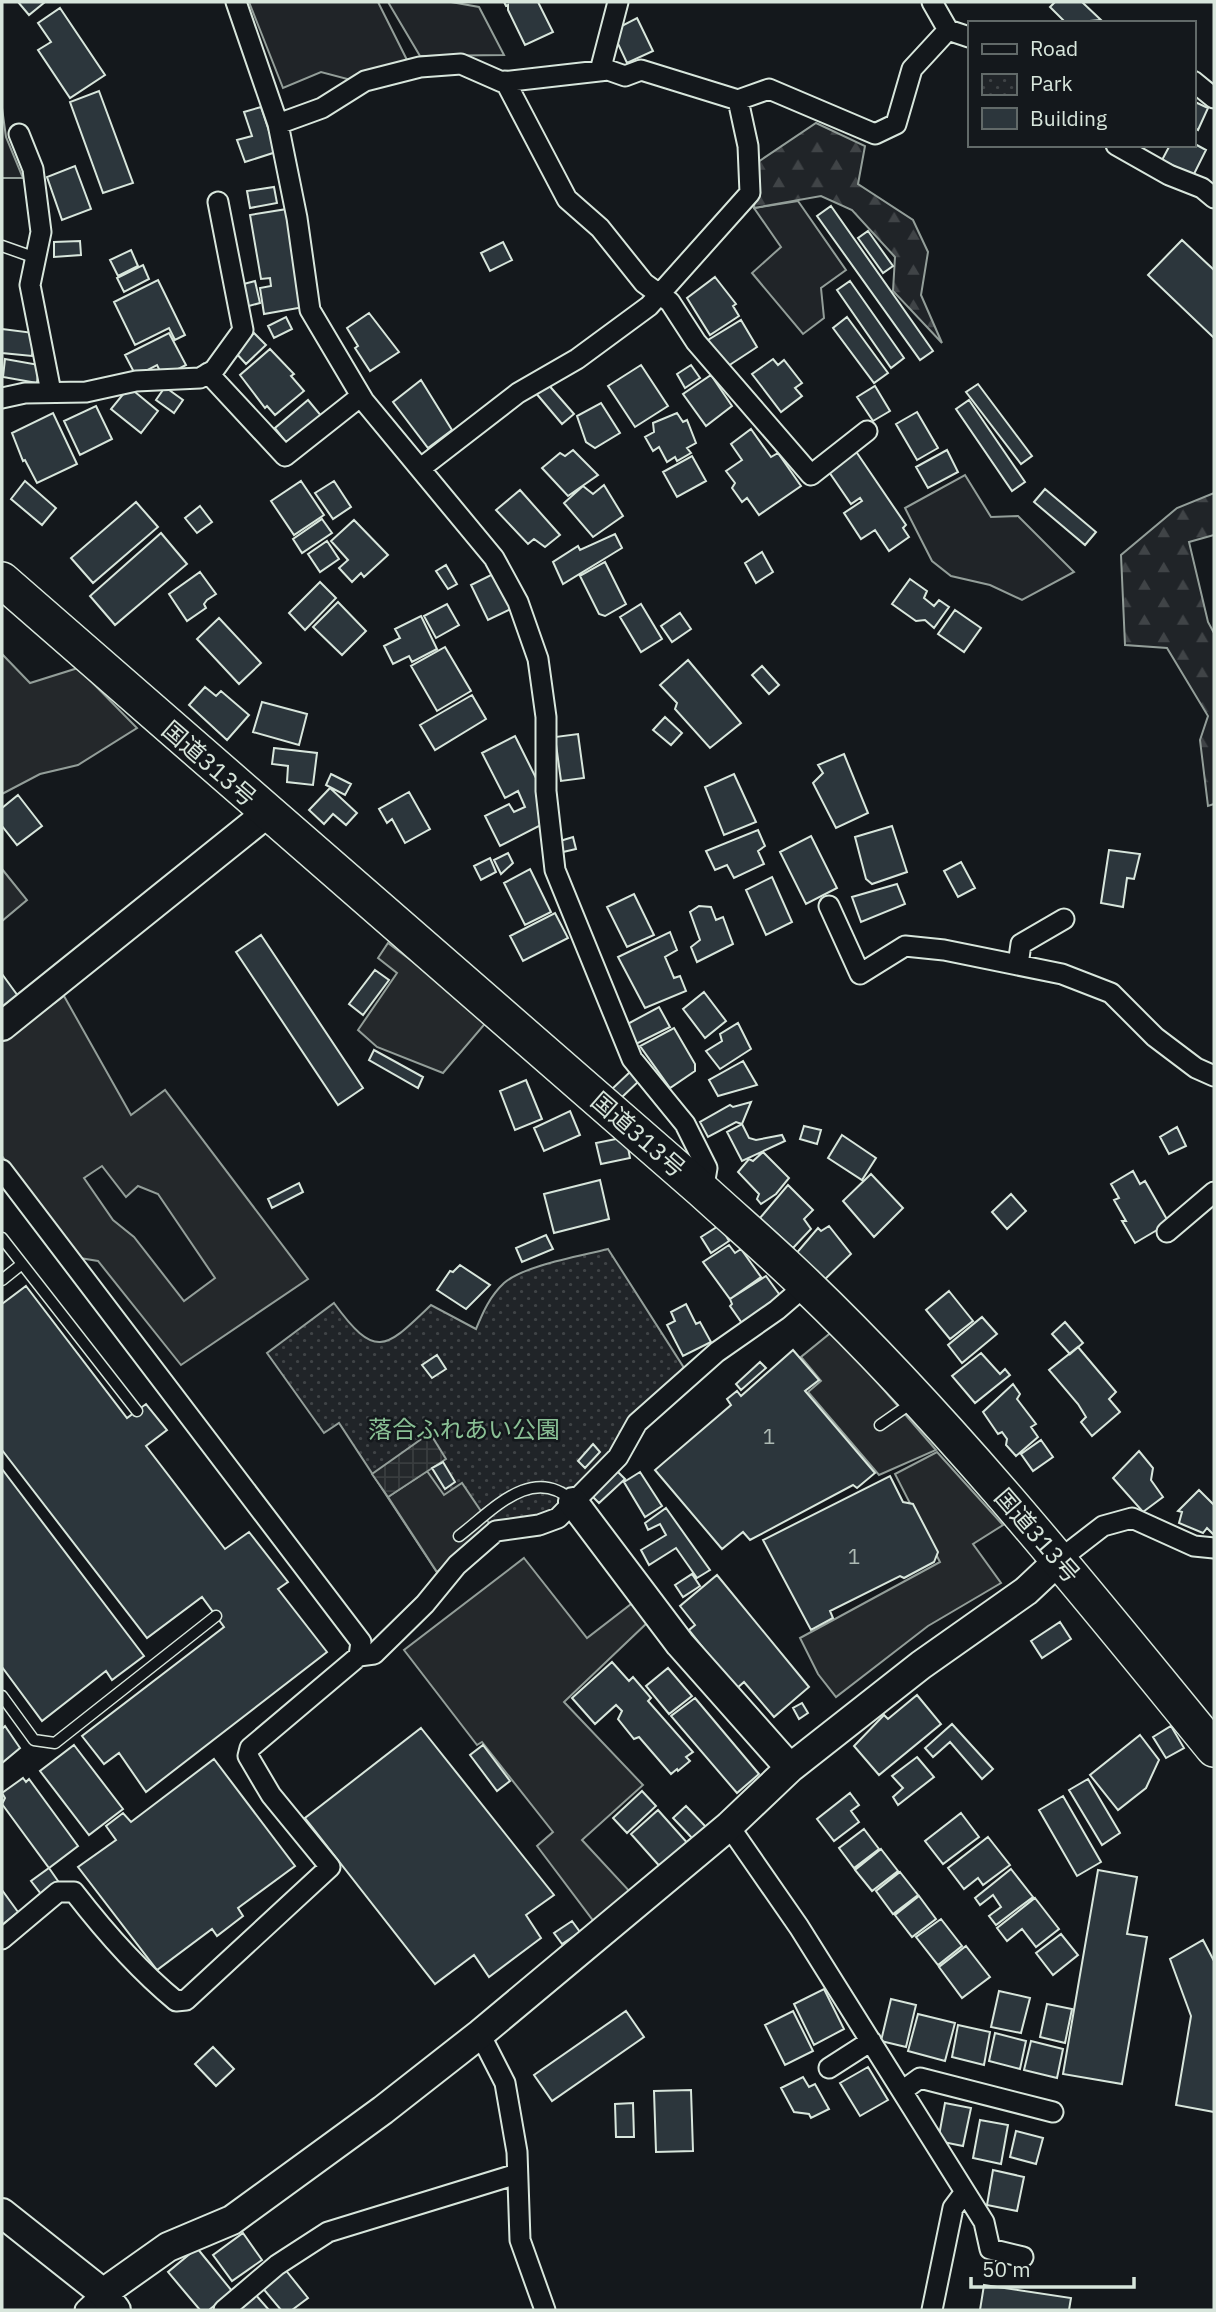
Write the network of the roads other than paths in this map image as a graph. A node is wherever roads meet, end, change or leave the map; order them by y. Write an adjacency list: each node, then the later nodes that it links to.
1 (236, 2): 11 (street)
2 (618, 2): 6 (street)
3 (932, 2): 4 (street)
4 (948, 30): 5 (street); 10 (street)
5 (968, 37)
6 (600, 71): 7 (street); 10 (street)
7 (505, 81): 11 (street); 18 (street)
8 (1195, 83): 9 (street)
9 (1214, 98)
10 (738, 100): 18 (street)
11 (278, 124): 21 (street)
12 (19, 134): 17 (street)
13 (1120, 147): 14 (street)
14 (1214, 198)
15 (218, 202): 19 (street)
16 (2, 246): 17 (lane)
17 (36, 259): 20 (street)
18 (659, 293): 23 (street); 24 (street)
19 (208, 373): 20 (street); 21 (street)
20 (51, 392): 22 (street)
21 (361, 396): 24 (street)
22 (2, 398)
23 (867, 431)
24 (421, 468): 33 (street)
25 (2, 580): 26 (highway, 国道313号)
26 (266, 814): 30 (street); 33 (highway, 国道313号)
27 (829, 906): 29 (street)
28 (1064, 919): 29 (street)
29 (1018, 965): 31 (street)
30 (2, 1026)
31 (1214, 1076)
32 (2, 1170): 48 (street)
33 (703, 1191): 39 (highway, 国道313号)
34 (1214, 1192): 35 (street)
35 (1167, 1231)
36 (2, 1238): 37 (lane)
37 (22, 1264): 38 (lane); 41 (lane)
38 (2, 1280)
39 (806, 1285): 40 (highway, 国道313号); 43 (street)
40 (916, 1399): 42 (lane); 46 (highway, 国道313号)
41 (137, 1411)
42 (880, 1425)
43 (573, 1502): 44 (lane); 48 (street); 51 (street)
44 (459, 1536)
45 (1214, 1548): 46 (street)
46 (1059, 1560): 50 (highway, 国道313号); 51 (street)
47 (216, 1616): 49 (lane)
48 (359, 1656): 53 (street)
49 (2, 1696)
50 (1214, 1749)
51 (790, 1768): 52 (street)
52 (729, 1826): 54 (street); 55 (street)
53 (2, 1939)
54 (480, 2034): 59 (street); 63 (street)
55 (871, 2041): 56 (street); 57 (street)
56 (830, 2068)
57 (902, 2091): 58 (street); 60 (street)
58 (1054, 2112)
59 (517, 2174): 64 (street); 65 (street)
60 (965, 2192): 62 (street); 66 (street)
61 (2, 2213): 63 (street)
62 (1023, 2257)
63 (98, 2305)
64 (224, 2310)
65 (545, 2310)
66 (932, 2310)

